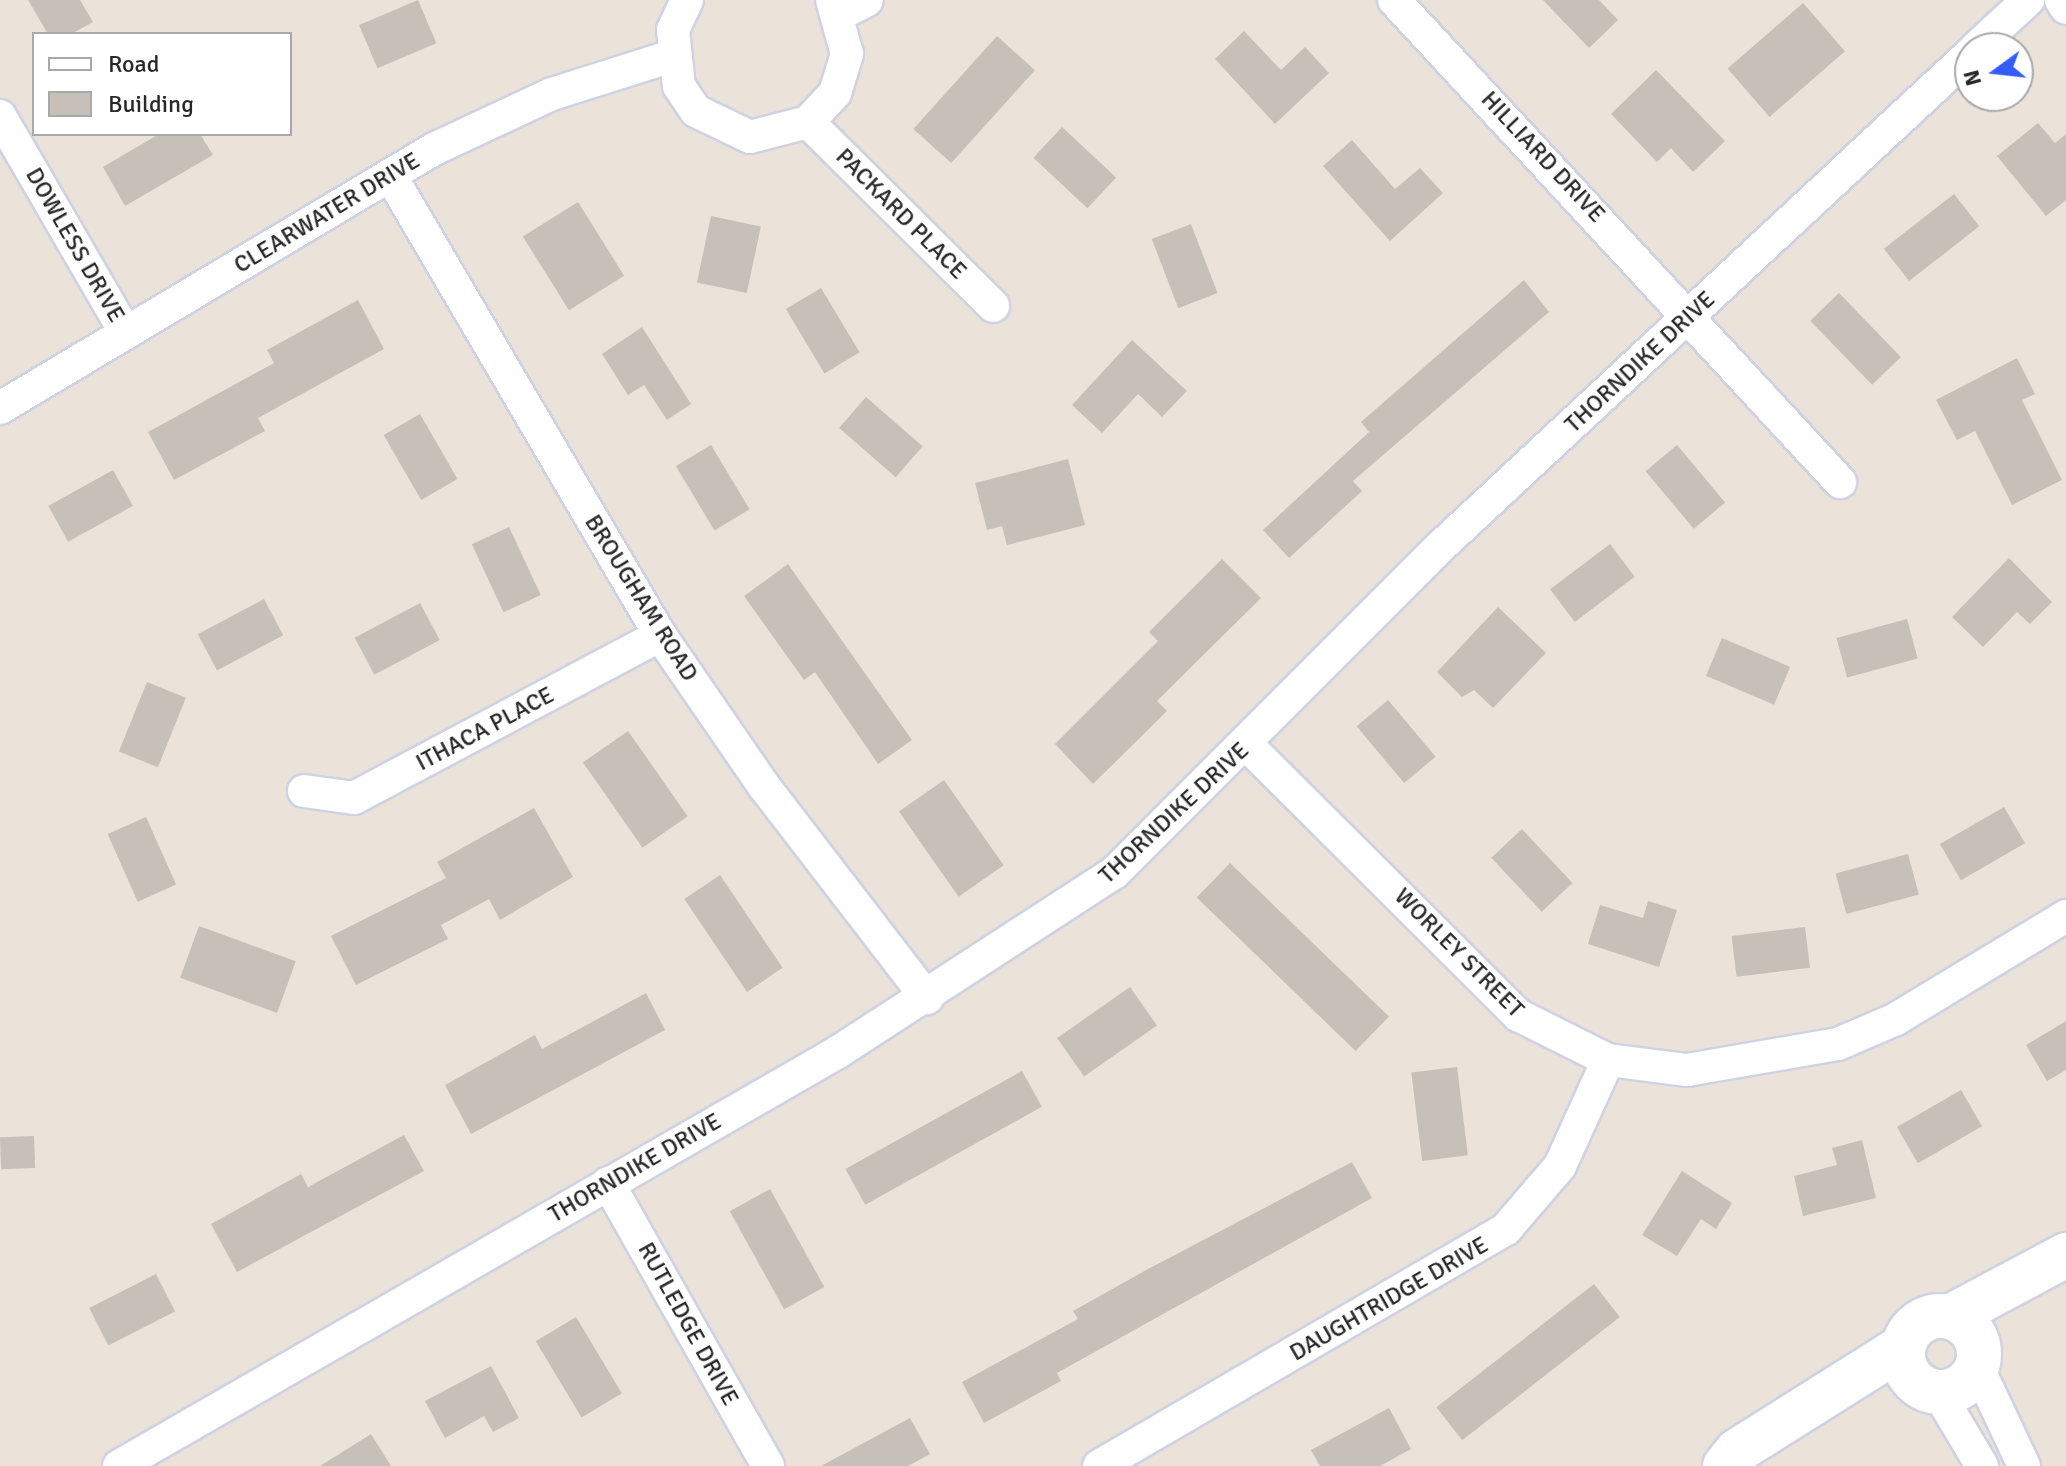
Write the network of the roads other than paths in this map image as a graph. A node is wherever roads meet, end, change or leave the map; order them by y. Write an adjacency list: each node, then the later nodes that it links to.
1 (687, 0): 8 (street)
2 (1394, 0): 14 (street, HILLIARD DRIVE)
3 (2028, 0): 7 (street)
4 (2061, 0): 6 (street)
5 (846, 5): 11 (street)
6 (2066, 8)
7 (1993, 32)
8 (672, 56): 11 (street); 12 (street, CLEARWATER DRIVE)
9 (1954, 69): 14 (street, THORNDIKE DRIVE)
10 (0, 116): 15 (street, DOWLESS DRIVE)
11 (808, 122): 13 (street, PACKARD PLACE)
12 (390, 175): 15 (street, CLEARWATER DRIVE); 18 (street, BROUGHAM ROAD)
13 (993, 306)
14 (1692, 315): 17 (street, HILLIARD DRIVE); 19 (street, THORNDIKE DRIVE)
15 (126, 333): 16 (street, CLEARWATER DRIVE)
16 (0, 408)
17 (1840, 482)
18 (660, 635): 20 (street, ITHACA PLACE); 22 (street, BROUGHAM ROAD)
19 (1247, 745): 22 (street, THORNDIKE DRIVE); 23 (street, WORLEY STREET)
20 (304, 791)
21 (2066, 916): 23 (street, WORLEY STREET)
22 (927, 998): 24 (street, THORNDIKE DRIVE)
23 (1608, 1060): 33 (street, DAUGHTRIDGE DRIVE)
24 (608, 1183): 31 (street, THORNDIKE DRIVE); 32 (street, RUTLEDGE DRIVE)
25 (2066, 1255): 27 (main road)
26 (2066, 1279): 29 (main road)
27 (1950, 1317): 28 (main road); 29 (main road)
28 (1904, 1346): 30 (main road); 34 (main road)
29 (1978, 1360): 30 (main road); 37 (street)
30 (1932, 1391): 35 (main road); 36 (street)
31 (119, 1466)
32 (768, 1466)
33 (1099, 1466)
34 (1725, 1466)
35 (1756, 1466)
36 (1982, 1466)
37 (2024, 1466)

